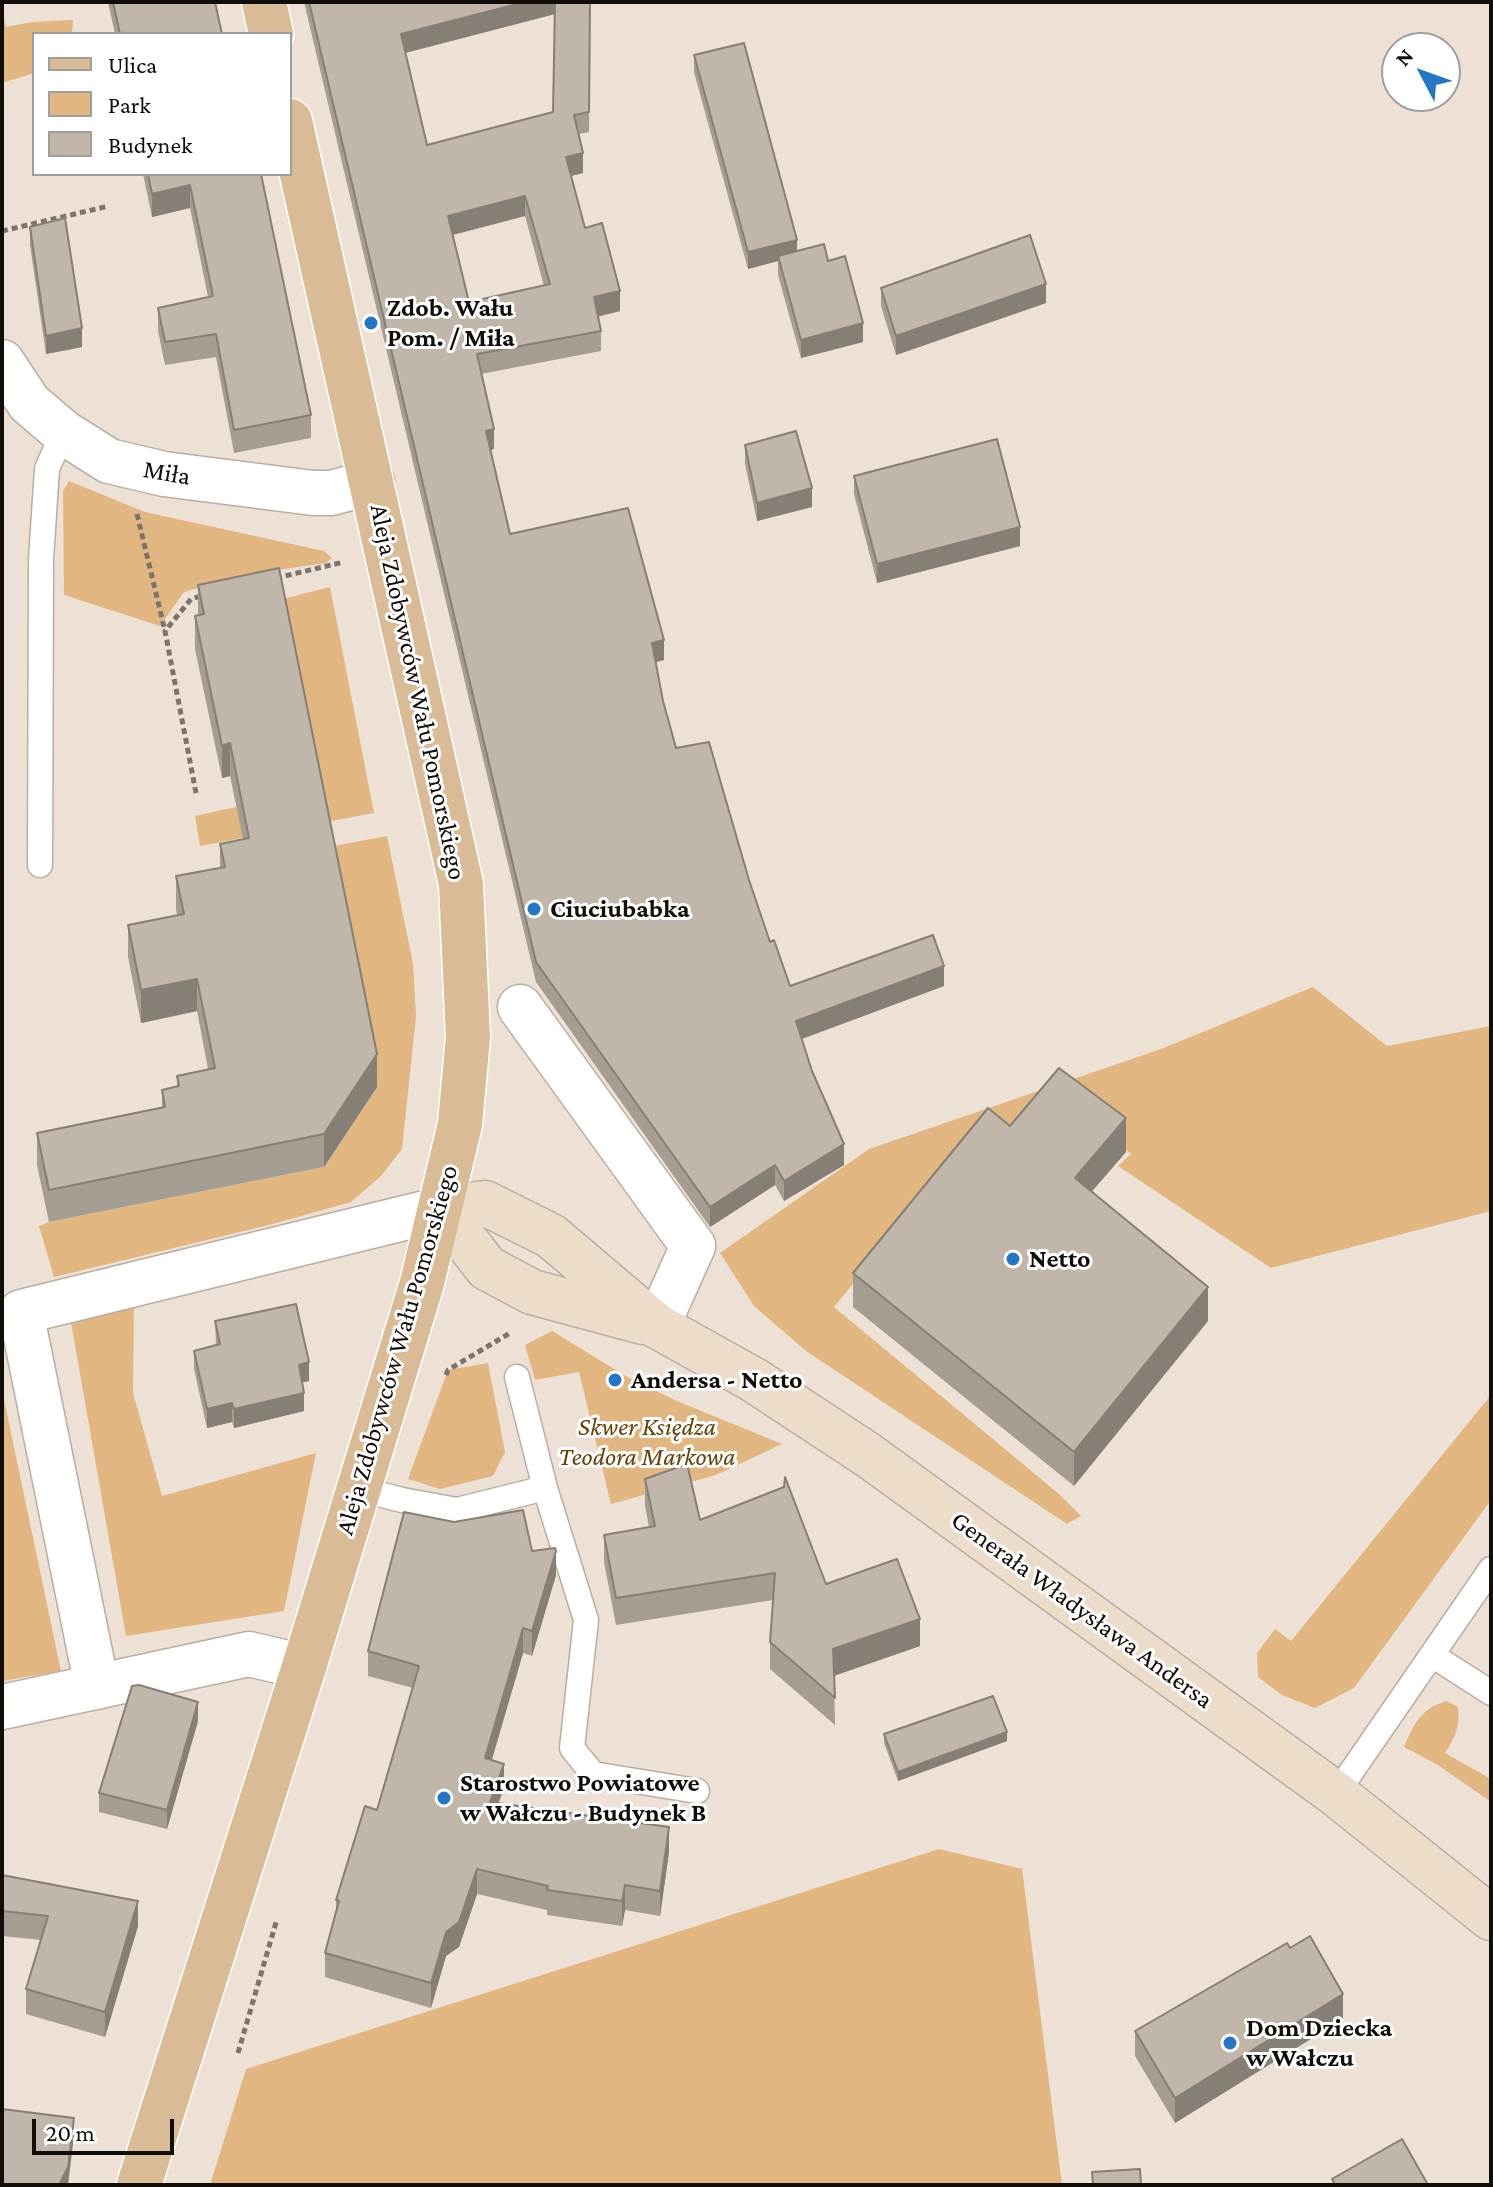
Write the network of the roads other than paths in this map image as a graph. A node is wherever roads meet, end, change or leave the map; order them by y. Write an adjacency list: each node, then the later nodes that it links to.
1 (264, 2): 2 (main road)
2 (271, 32)
3 (292, 130): 6 (main road, Aleja Zdobywców Wału Pomorskiego)
4 (2, 362): 5 (street, Miła)
5 (63, 432): 6 (street, Miła); 7 (lane)
6 (372, 482): 9 (main road, Aleja Zdobywców Wału Pomorskiego)
7 (40, 865)
8 (520, 1007): 10 (street)
9 (441, 1209): 10 (main road, Generała Władysława Andersa); 10 (main road, Generała Władysława Andersa); 13 (main road, Aleja Zdobywców Wału Pomorskiego); 17 (street)
10 (657, 1326): 21 (main road, Generała Władysława Andersa)
11 (517, 1377): 12 (lane)
12 (545, 1488): 13 (lane); 20 (lane)
13 (359, 1489): 16 (main road, Aleja Zdobywców Wału Pomorskiego)
14 (1491, 1569): 15 (lane)
15 (1432, 1655): 18 (lane); 21 (lane)
16 (304, 1667): 17 (street); 23 (main road, Aleja Zdobywców Wału Pomorskiego)
17 (97, 1687): 19 (street)
18 (1491, 1693)
19 (2, 1707)
20 (697, 1791)
21 (1336, 1794): 22 (main road, Generała Władysława Andersa)
22 (1491, 1918)
23 (139, 2185)

